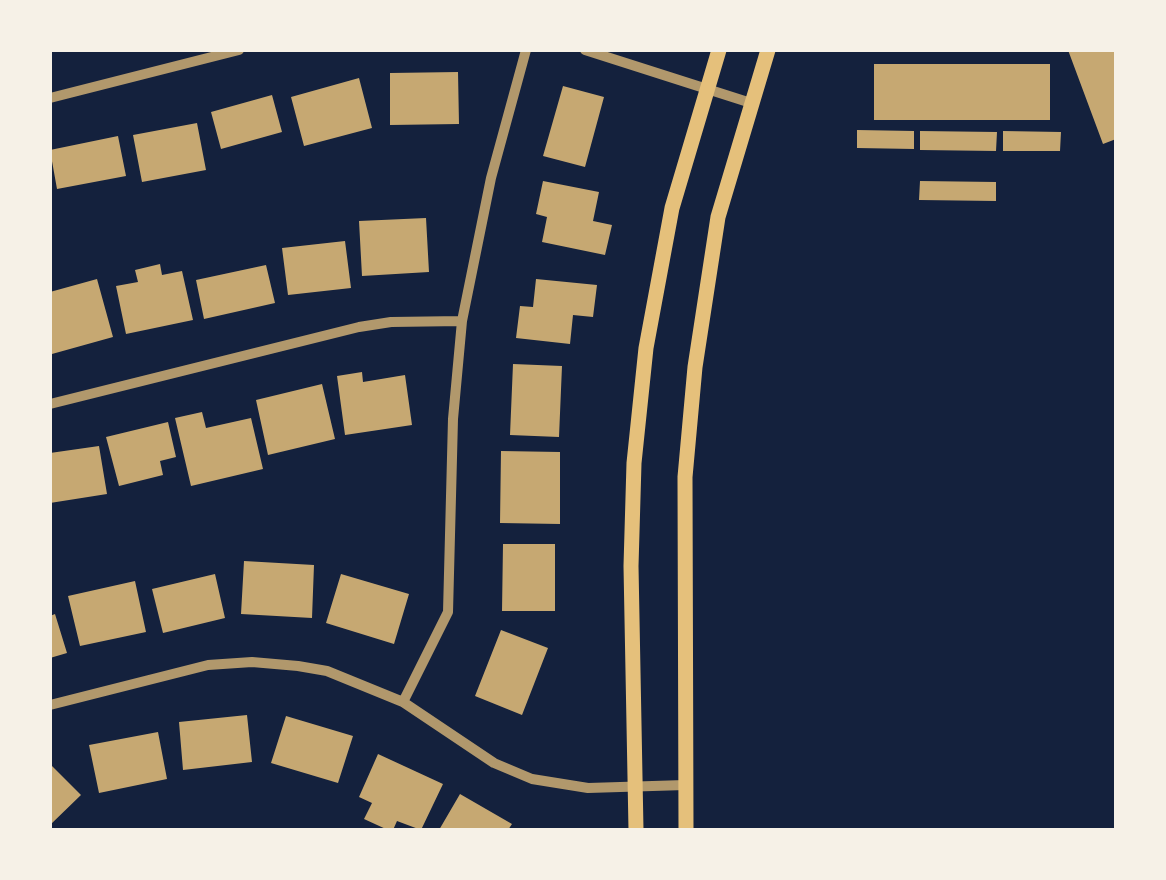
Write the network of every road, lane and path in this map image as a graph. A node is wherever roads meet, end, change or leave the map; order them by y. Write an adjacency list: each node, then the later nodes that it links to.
1 (239, 50): 7 (street)
2 (526, 50): 9 (street)
3 (585, 50): 6 (street)
4 (718, 50): 6 (main road)
5 (768, 50): 8 (main road)
6 (705, 89): 8 (street); 14 (main road)
7 (50, 98)
8 (751, 103): 13 (main road)
9 (462, 321): 10 (street); 11 (street)
10 (50, 404)
11 (403, 702): 12 (street); 14 (street)
12 (50, 705)
13 (685, 784): 14 (street); 16 (main road)
14 (635, 785): 15 (main road)
15 (636, 830)
16 (686, 830)

